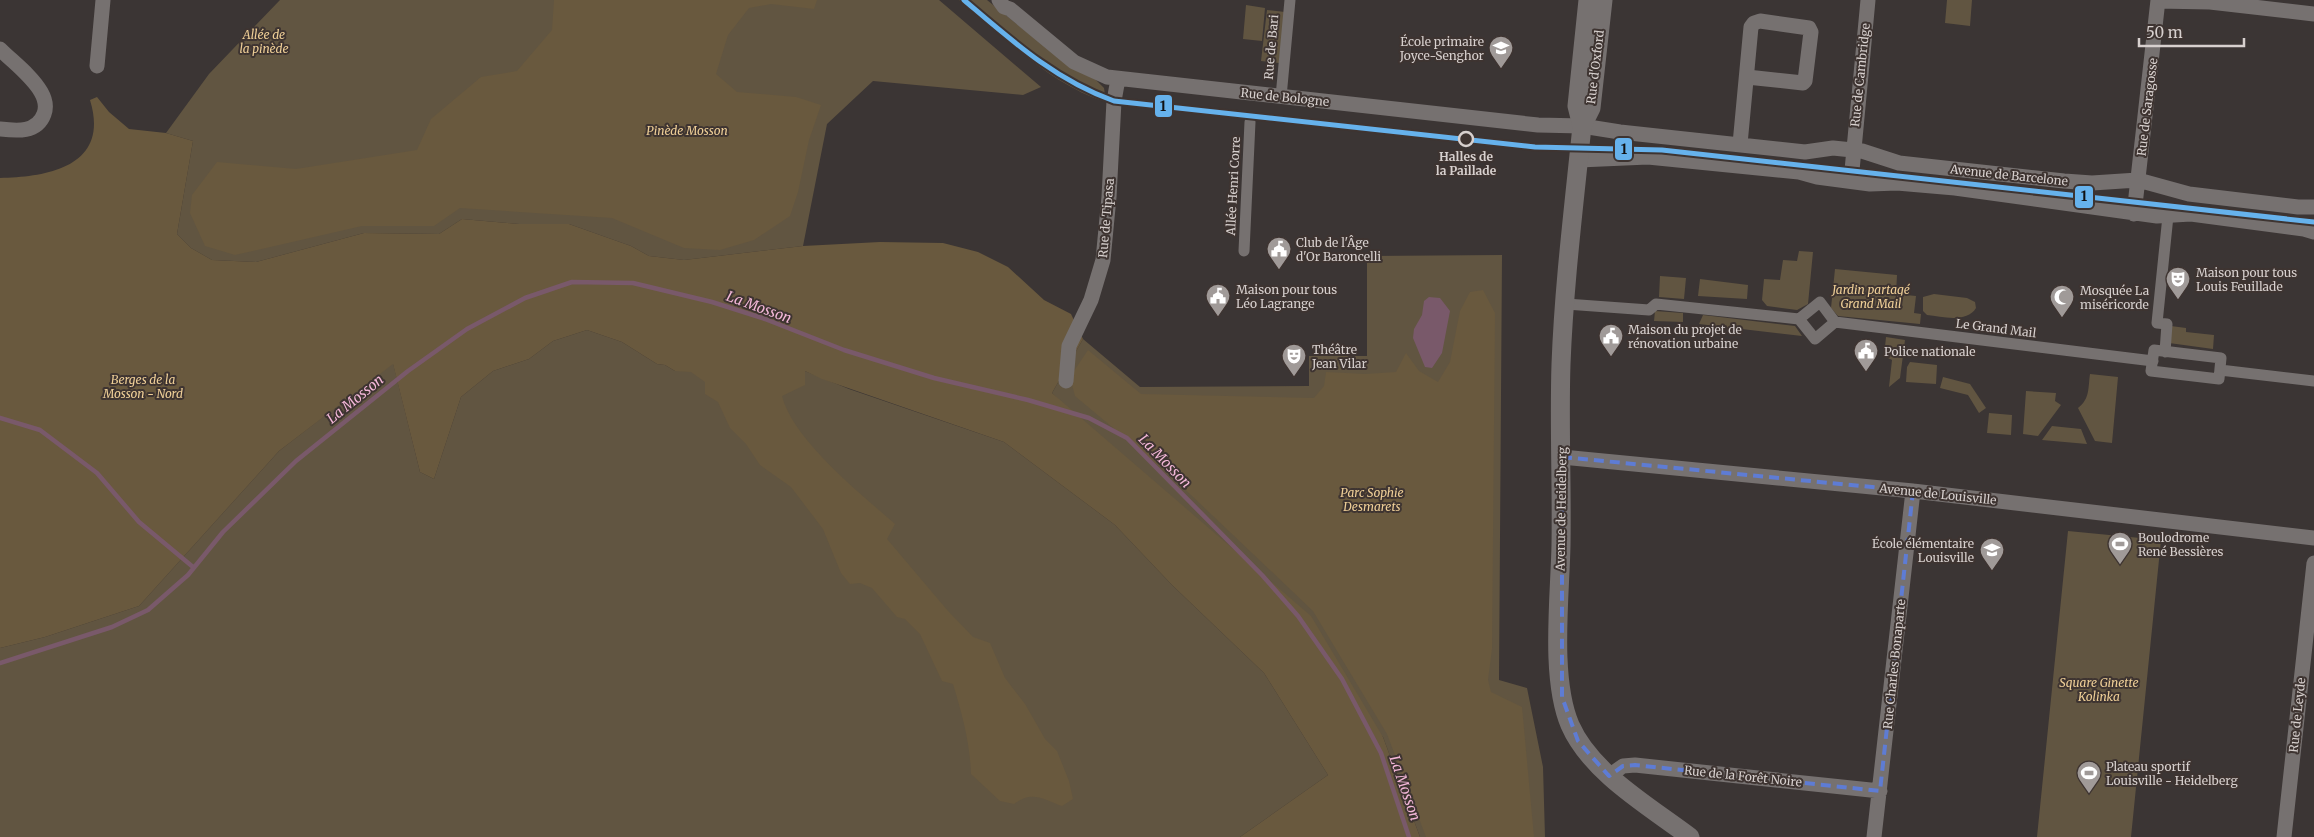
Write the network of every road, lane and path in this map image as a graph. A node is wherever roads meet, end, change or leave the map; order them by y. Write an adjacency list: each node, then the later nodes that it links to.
1 (103, 0): 10 (street)
2 (1290, 0): 13 (street, Rue de Bari)
3 (1588, 0): 15 (street, Rue d'Oxford)
4 (1603, 0): 15 (street, Rue d'Oxford)
5 (1868, 0): 18 (street, Rue de Cambridge)
6 (2158, 1): 8 (street); 20 (street, Rue de Saragosse)
7 (1006, 3): 12 (street, Rue de Bologne)
8 (2314, 14)
9 (0, 49): 16 (street)
10 (97, 66)
11 (1747, 76): 11 (street); 17 (street)
12 (1118, 79): 13 (street, Rue de Bologne); 34 (street, Rue de Tipasa)
13 (1281, 97): 15 (street, Rue de Bologne)
14 (1250, 122): 26 (street, Allée Henri Corre)
15 (1582, 126): 17 (street, Avenue de Barcelone); 19 (street, Avenue de Heidelberg)
16 (0, 128)
17 (1740, 144): 18 (street, Avenue de Barcelone)
18 (1853, 150): 20 (street, Avenue de Barcelone); 21 (street)
19 (1579, 160): 21 (street, Avenue de Barcelone); 27 (street, Avenue de Heidelberg)
20 (2138, 180): 22 (street, Avenue de Barcelone); 23 (street, Rue de Saragosse)
21 (1851, 181): 23 (street, Avenue de Barcelone)
22 (2314, 206)
23 (2134, 214): 24 (street, Avenue de Barcelone)
24 (2168, 216): 25 (street, Avenue de Barcelone); 30 (street)
25 (2314, 232)
26 (1244, 251)
27 (1566, 304): 28 (street); 35 (street, Avenue de Heidelberg)
28 (1799, 319): 29 (street); 29 (street)
29 (1835, 322): 31 (street, Le Grand Mail)
30 (2165, 352): 31 (street); 32 (street)
31 (2153, 360): 32 (street)
32 (2220, 370): 33 (street)
33 (2314, 380)
34 (1066, 381)
35 (1562, 457): 36 (street, Avenue de Louisville); 39 (street, Avenue de Heidelberg)
36 (1913, 491): 37 (street, Avenue de Louisville); 40 (street, Rue Charles Bonaparte)
37 (2314, 538)
38 (2314, 563): 43 (street, Rue de Leyde)
39 (1609, 776): 40 (street, Rue de la Forêt Noire); 41 (street, Avenue de Heidelberg)
40 (1880, 791): 42 (street, Rue Charles Bonaparte)
41 (1690, 837)
42 (1874, 837)
43 (2284, 837)

